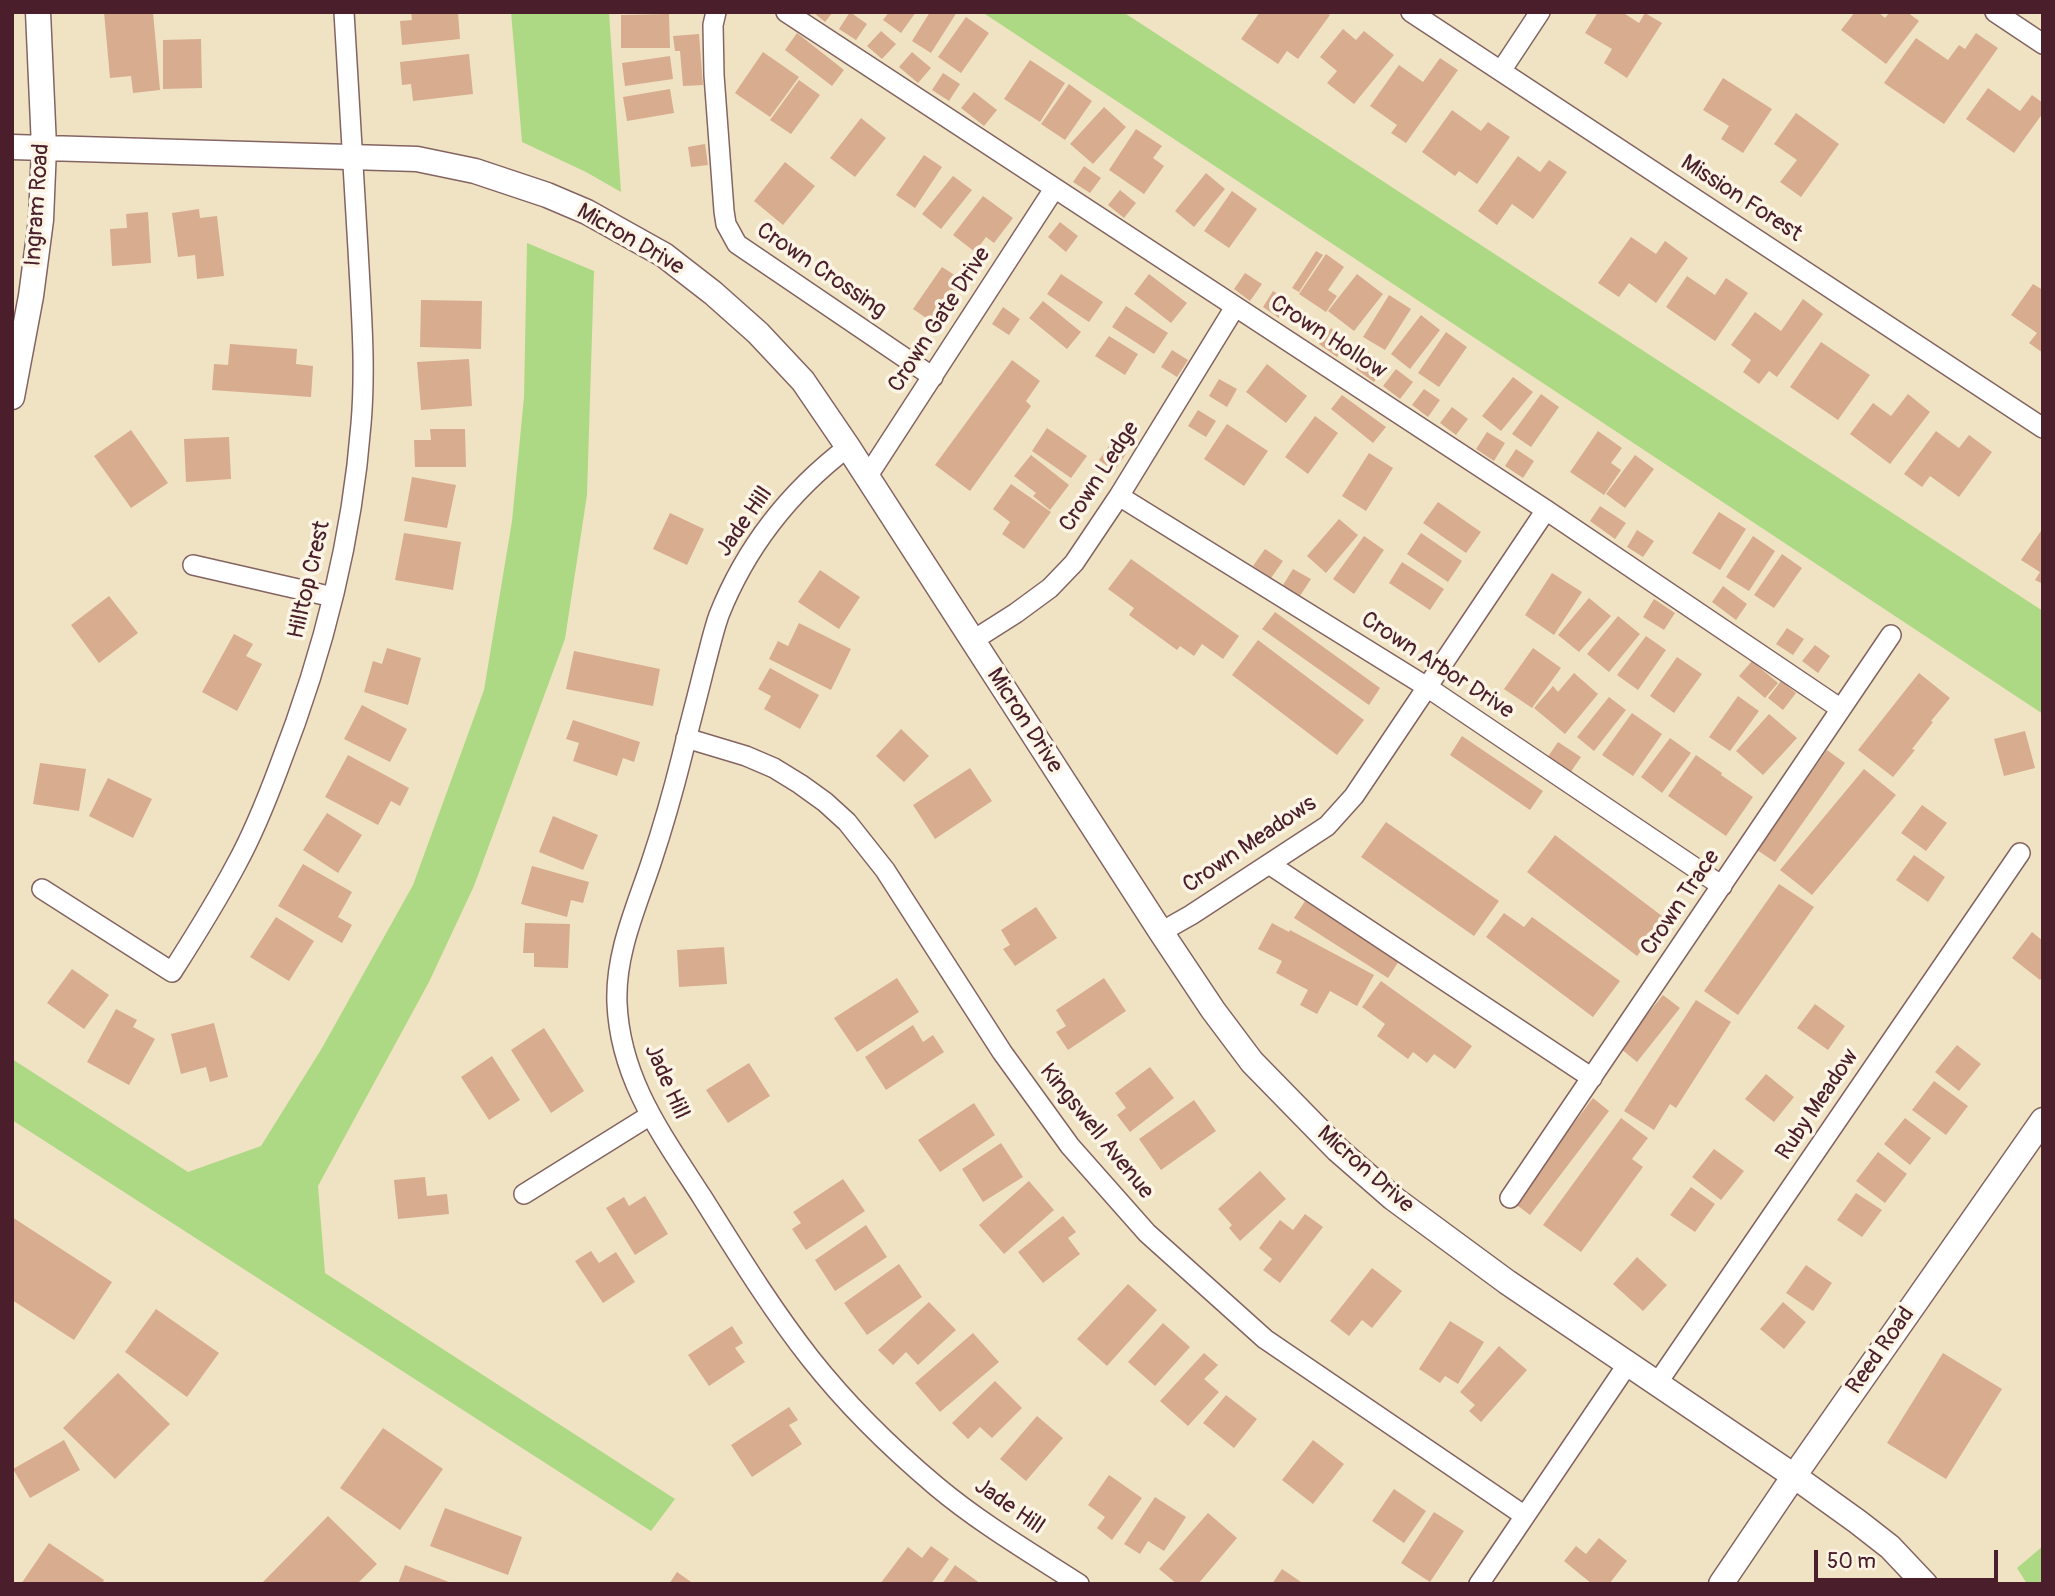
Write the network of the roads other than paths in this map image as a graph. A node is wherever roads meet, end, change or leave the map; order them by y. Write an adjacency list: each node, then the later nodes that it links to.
1 (38, 12): 11 (street, Ingram Road)
2 (344, 12): 12 (street, Hilltop Crest)
3 (716, 12): 15 (street, Crown Crossing)
4 (786, 12): 13 (street, Crown Hollow)
5 (1411, 12): 9 (street, Mission Forest)
6 (1540, 12): 9 (street)
7 (1995, 12): 8 (street)
8 (2043, 44)
9 (1501, 71): 17 (street, Mission Forest)
10 (12, 147): 11 (street, Micron Drive)
11 (44, 147): 12 (street, Micron Drive); 16 (street, Ingram Road)
12 (354, 156): 18 (street, Micron Drive); 23 (street, Hilltop Crest)
13 (1054, 189): 14 (street, Crown Hollow); 15 (street, Crown Gate Drive)
14 (1235, 307): 20 (street, Crown Ledge); 21 (street, Crown Hollow)
15 (933, 377): 19 (street, Crown Gate Drive)
16 (12, 397)
17 (2043, 428)
18 (848, 447): 19 (street, Micron Drive); 28 (street, Jade Hill)
19 (867, 477): 25 (street, Micron Drive)
20 (1119, 496): 25 (street, Crown Ledge); 26 (street, Crown Arbor Drive)
21 (1546, 510): 26 (street, Crown Meadows); 27 (street, Crown Hollow)
22 (193, 565): 23 (street)
23 (332, 597): 32 (street, Hilltop Crest)
24 (1891, 635): 27 (street, Crown Trace)
25 (972, 641): 33 (street, Micron Drive)
26 (1427, 687): 30 (street, Crown Meadows); 31 (street, Crown Arbor Drive)
27 (1841, 709): 31 (street, Crown Trace)
28 (686, 738): 35 (street, Jade Hill); 42 (street, Kingswell Avenue)
29 (2020, 853): 40 (street, Ruby Meadow)
30 (1269, 864): 33 (street, Crown Meadows); 34 (street)
31 (1723, 886): 34 (street, Crown Trace)
32 (42, 889)
33 (1161, 932): 39 (street, Micron Drive)
34 (1592, 1078): 38 (street, Crown Trace)
35 (649, 1115): 37 (street); 43 (street, Jade Hill)
36 (2043, 1120): 41 (street, Reed Road)
37 (524, 1194)
38 (1510, 1198)
39 (1627, 1365): 40 (street, Micron Drive); 42 (street)
40 (1656, 1384): 41 (street, Micron Drive)
41 (1794, 1476): 45 (street, Reed Road); 46 (street, Micron Drive)
42 (1525, 1516): 44 (street)
43 (1079, 1584)
44 (1479, 1584)
45 (1721, 1584)
46 (1925, 1584)

